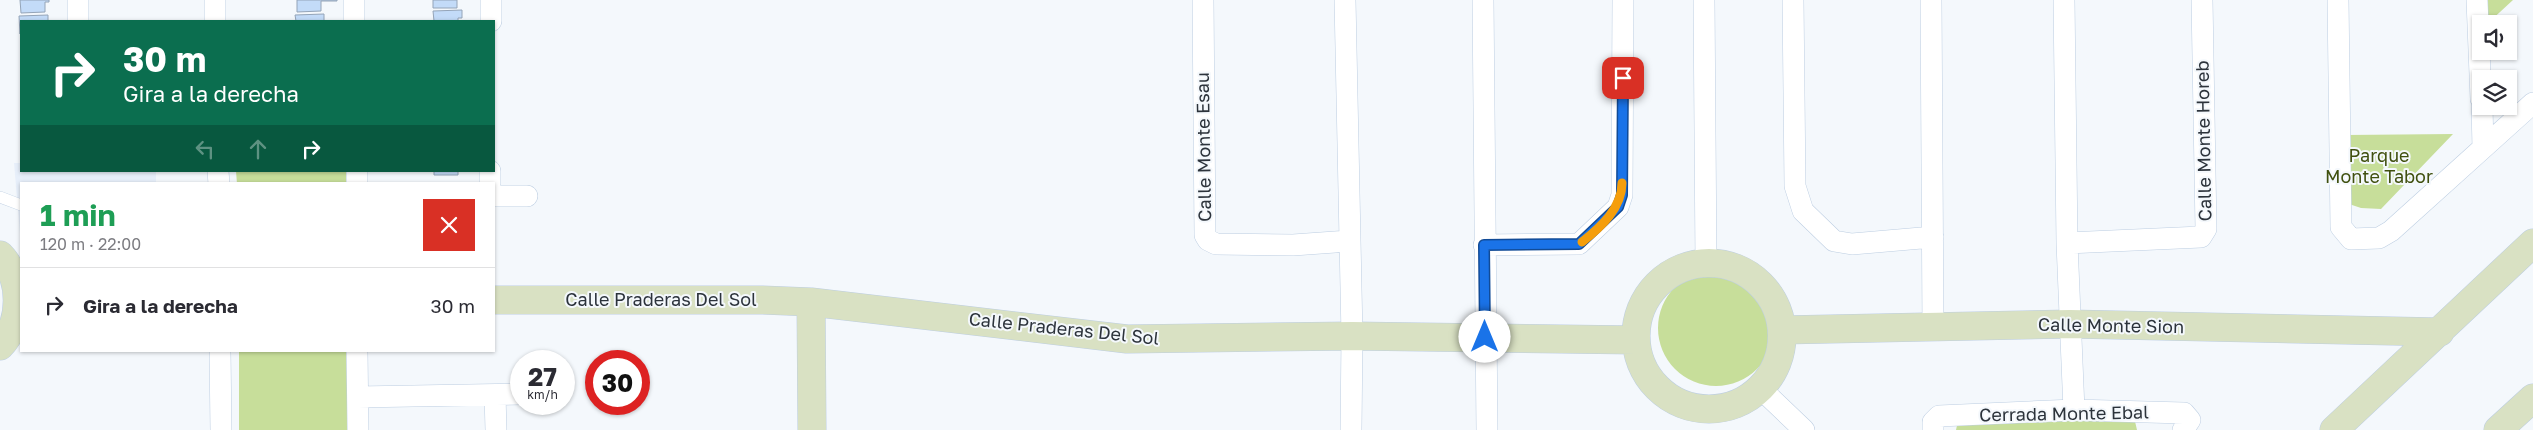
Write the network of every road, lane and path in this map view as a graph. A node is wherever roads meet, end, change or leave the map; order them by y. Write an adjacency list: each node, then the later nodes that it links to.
1 (78, 0): 16 (street)
2 (215, 0): 17 (street)
3 (354, 0): 18 (street)
4 (491, 0): 19 (street)
5 (1203, 0): 29 (street, Calle Monte Esau)
6 (1345, 0): 29 (street)
7 (1483, 0): 32 (street)
8 (1623, 0): 32 (street)
9 (1704, 0): 34 (street)
10 (1793, 0): 28 (street)
11 (1931, 0): 28 (street)
12 (2064, 0): 30 (street)
13 (2202, 0): 30 (street, Calle Monte Horeb)
14 (2338, 0): 23 (street)
15 (2477, 0): 20 (street)
16 (78, 20)
17 (215, 20)
18 (354, 20)
19 (491, 20)
20 (2480, 70)
21 (2533, 103): 23 (street)
22 (2482, 115): 23 (street)
23 (2483, 148)
24 (495, 196): 25 (street)
25 (527, 196)
26 (0, 197): 27 (lane)
27 (20, 205)
28 (1933, 237): 39 (street)
29 (1349, 241): 42 (street)
30 (2067, 243): 38 (street)
31 (2533, 243): 41 (street)
32 (1484, 245): 43 (street)
33 (0, 256): 36 (street)
34 (1706, 263): 40 (street); 44 (street)
35 (495, 300): 37 (street, Calle Praderas Del Sol)
36 (20, 301): 45 (street)
37 (811, 302): 42 (street, Calle Praderas Del Sol); 57 (street)
38 (2070, 324): 39 (street, Calle Monte Sion); 41 (street, Calle Monte Sion); 53 (street)
39 (1933, 327): 40 (street, Calle Monte Sion)
40 (1782, 330): 48 (street)
41 (2440, 332): 63 (street)
42 (1352, 336): 43 (street, Calle Praderas Del Sol); 58 (street)
43 (1485, 337): 44 (street, Calle Praderas Del Sol); 59 (street)
44 (1636, 340): 48 (street)
45 (0, 346)
46 (220, 352): 54 (street)
47 (357, 352): 51 (street)
48 (1761, 388): 60 (street)
49 (510, 394): 50 (street)
50 (495, 395): 51 (street); 56 (street)
51 (358, 397): 55 (street)
52 (2533, 398): 64 (street)
53 (2074, 410): 61 (street, Cerrada Monte Ebal); 62 (street, Cerrada Monte Ebal)
54 (221, 430)
55 (358, 430)
56 (496, 430)
57 (812, 430)
58 (1351, 430)
59 (1487, 430)
60 (1804, 430)
61 (1933, 430)
62 (2183, 430)
63 (2334, 430)
64 (2498, 430)

